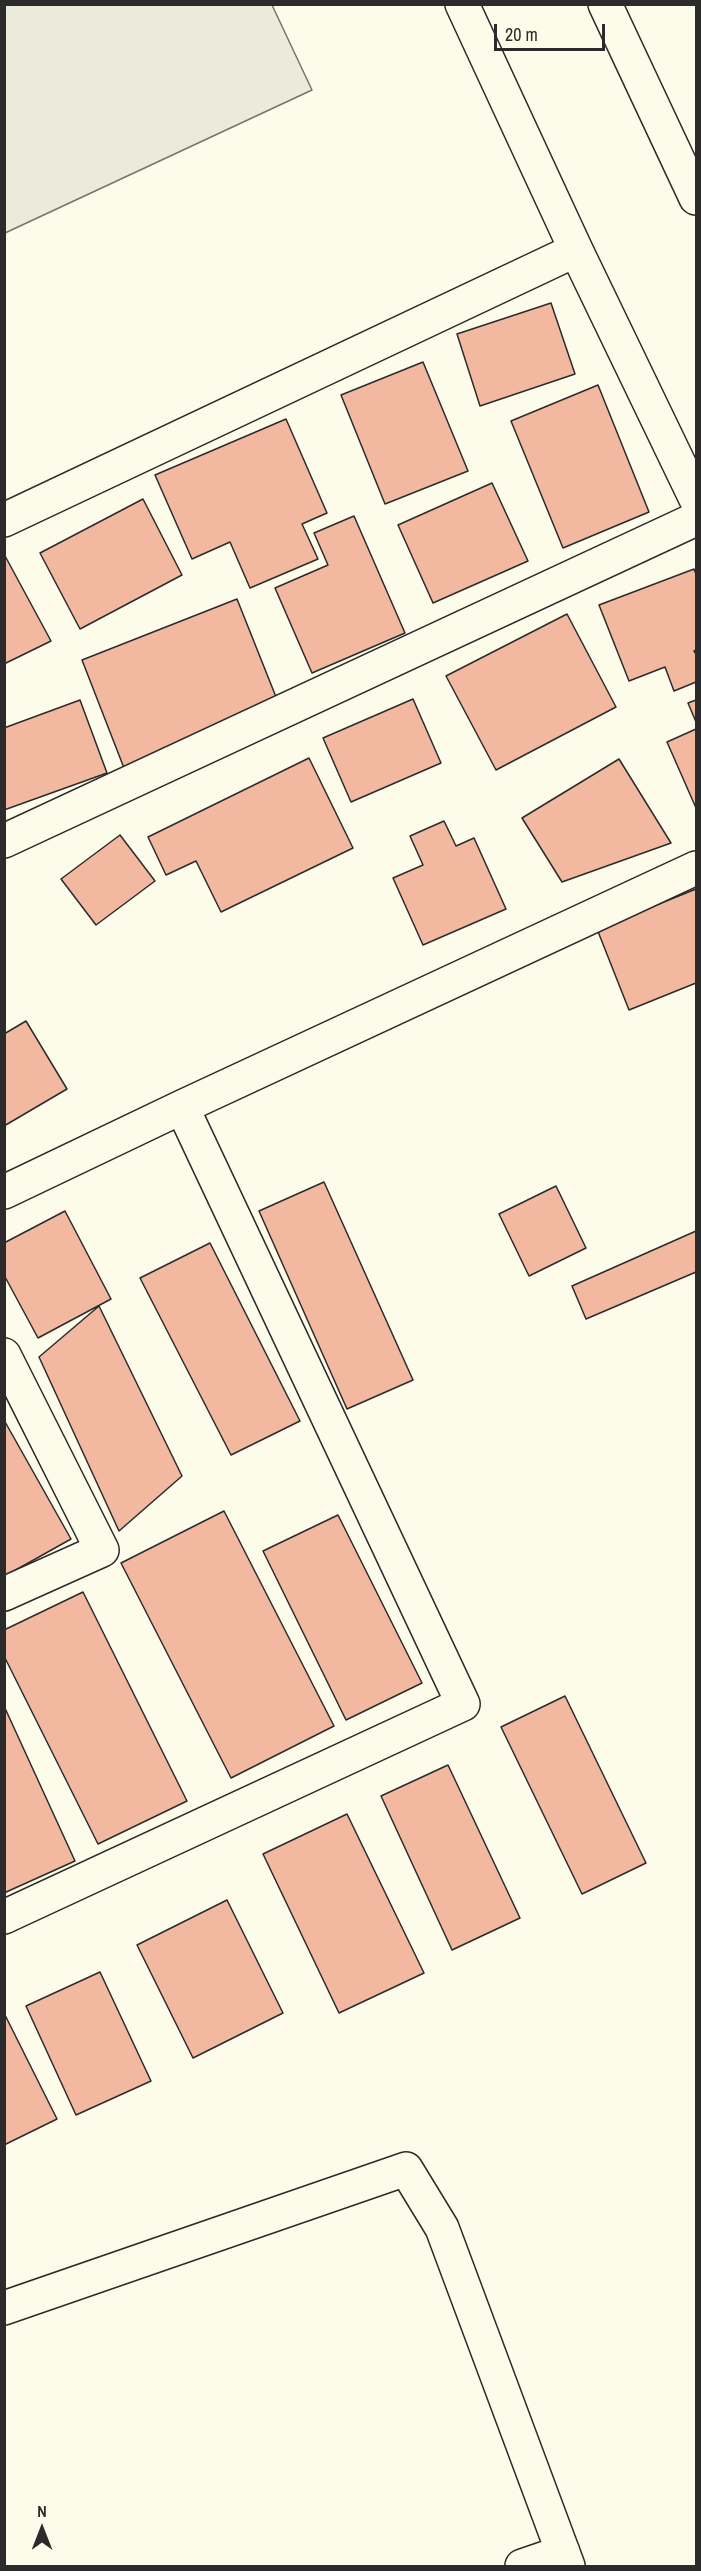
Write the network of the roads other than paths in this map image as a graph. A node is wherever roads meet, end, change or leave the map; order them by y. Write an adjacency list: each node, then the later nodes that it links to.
1 (462, 4): 4 (street)
2 (604, 4): 3 (street)
3 (696, 198)
4 (576, 250): 5 (street); 7 (street)
5 (696, 499)
6 (696, 519): 8 (street)
7 (4, 520)
8 (4, 841)
9 (696, 868): 10 (street)
10 (182, 1107): 11 (street); 14 (street)
11 (4, 1192)
12 (4, 1355): 13 (street)
13 (4, 1594)
14 (4, 1917)
15 (4, 2308): 16 (street)
16 (566, 2559): 17 (street)
17 (522, 2566)

